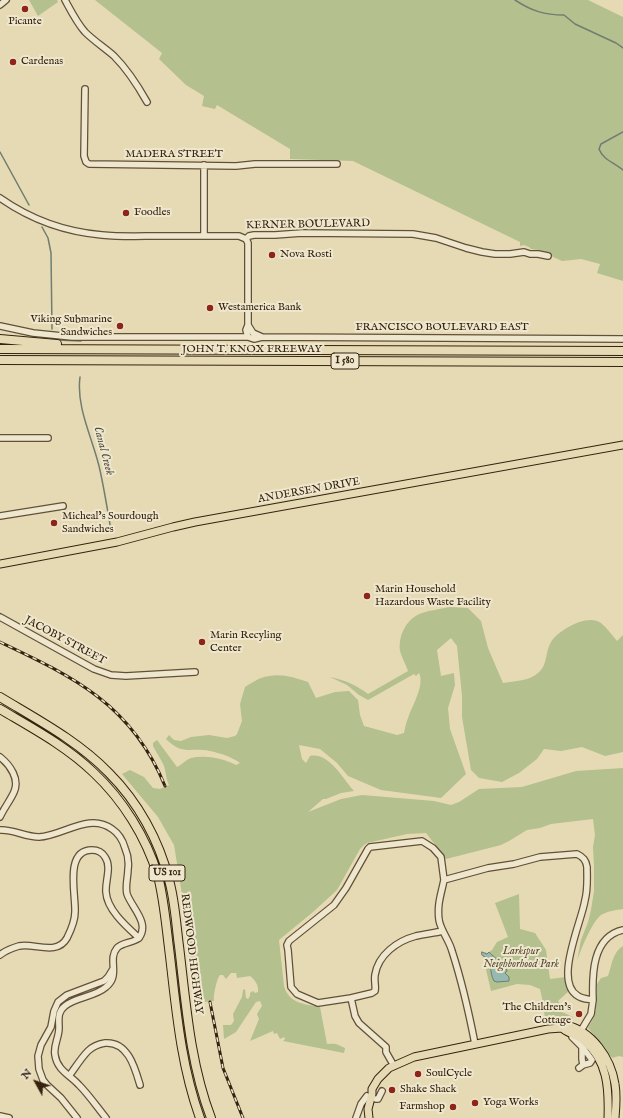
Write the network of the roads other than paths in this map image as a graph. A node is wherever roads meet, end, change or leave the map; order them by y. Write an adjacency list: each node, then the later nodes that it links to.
1 (6, 0): 3 (street)
2 (65, 0): 5 (street)
3 (0, 5)
4 (85, 89): 7 (street, MADERA STREET)
5 (147, 102)
6 (337, 164): 7 (street, MADERA STREET)
7 (204, 165): 9 (street)
8 (0, 198): 9 (street, KERNER BOULEVARD)
9 (204, 236): 10 (street, KERNER BOULEVARD)
10 (246, 239): 11 (street, KERNER BOULEVARD); 12 (street)
11 (548, 256)
12 (248, 325): 14 (street); 15 (street, FRANCISCO BOULEVARD EAST)
13 (0, 326): 14 (street, FRANCISCO BOULEVARD EAST)
14 (248, 337): 15 (street, FRANCISCO BOULEVARD EAST)
15 (262, 337): 17 (street, FRANCISCO BOULEVARD EAST)
16 (0, 339): 19 (highway)
17 (623, 339)
18 (0, 349): 19 (highway)
19 (108, 349): 20 (highway, JOHN T. KNOX FREEWAY / I 580)
20 (623, 351)
21 (0, 360): 22 (highway, JOHN T. KNOX FREEWAY / I 580)
22 (66, 360): 23 (highway, JOHN T. KNOX FREEWAY / I 580); 24 (highway)
23 (623, 362)
24 (0, 365)
25 (0, 438): 26 (street)
26 (48, 438)
27 (623, 444): 30 (main road, ANDERSEN DRIVE)
28 (62, 506): 29 (street)
29 (0, 516)
30 (0, 564)
31 (0, 617): 32 (street, JACOBY STREET)
32 (195, 672)
33 (0, 697): 61 (highway, REDWOOD HIGHWAY / US 101)
34 (0, 709): 60 (highway, REDWOOD HIGHWAY / US 101)
35 (0, 757): 36 (street)
36 (0, 817)
37 (0, 830): 41 (street)
38 (444, 880): 40 (street); 44 (street); 45 (street)
39 (623, 930): 45 (street)
40 (443, 931): 44 (street); 48 (street)
41 (139, 938): 42 (street); 43 (street)
42 (0, 956)
43 (113, 969): 46 (street); 46 (street)
44 (351, 998): 50 (street)
45 (593, 1000): 47 (street)
46 (55, 1018): 51 (street); 58 (street)
47 (577, 1034): 48 (main road); 49 (street); 65 (main road); 66 (main road)
48 (475, 1044): 50 (main road)
49 (582, 1047): 49 (street)
50 (394, 1066): 54 (main road)
51 (69, 1076): 52 (street); 59 (street)
52 (140, 1085)
53 (382, 1091): 54 (street)
54 (372, 1096): 55 (main road); 62 (street)
55 (368, 1110): 63 (main road); 64 (main road)
56 (0, 1116): 57 (street)
57 (9, 1118)
58 (77, 1118)
59 (106, 1118)
60 (200, 1118)
61 (211, 1118)
62 (356, 1118)
63 (364, 1118)
64 (370, 1118)
65 (608, 1118)
66 (615, 1118)

